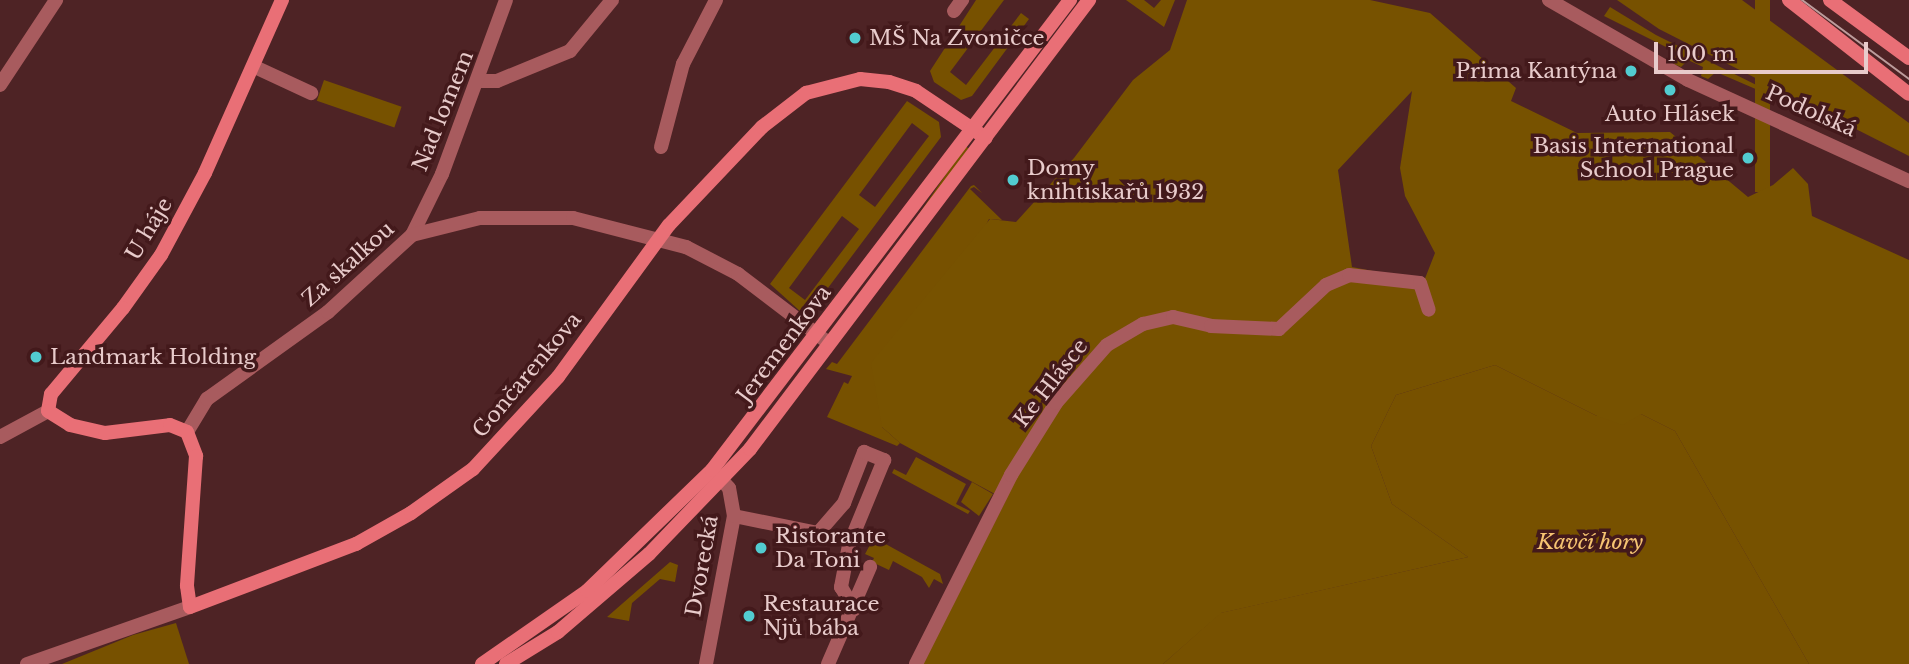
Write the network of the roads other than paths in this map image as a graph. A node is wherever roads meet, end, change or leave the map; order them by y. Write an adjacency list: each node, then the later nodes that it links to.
1 (56, 0): 14 (street)
2 (282, 0): 12 (street, U háje)
3 (506, 0): 13 (street, Nad lomem)
4 (612, 0): 13 (street)
5 (716, 0): 19 (street)
6 (1070, 0): 17 (street, Jeremenkova)
7 (1089, 0): 18 (street, Jeremenkova)
8 (1549, 0): 20 (street, Podolská)
9 (1789, 0): 16 (street)
10 (1830, 0): 11 (street)
11 (1909, 58)
12 (255, 66): 15 (street); 26 (street, U háje)
13 (479, 81): 21 (street, Nad lomem)
14 (0, 85)
15 (311, 93)
16 (1909, 94)
17 (974, 128): 18 (street, Gončarenkova); 22 (street, Gončarenkova); 24 (street, Jeremenkova)
18 (986, 138): 25 (street, Jeremenkova)
19 (661, 147)
20 (1909, 181)
21 (412, 235): 22 (street, Za skalkou); 27 (street, Za skalkou)
22 (659, 240): 24 (street, Za skalkou); 32 (street, Gončarenkova)
23 (1429, 310): 39 (street, Ke Hlásce)
24 (818, 335): 25 (street, Za skalkou); 29 (street, Jeremenkova)
25 (831, 345): 29 (street, Jeremenkova)
26 (48, 411): 27 (street); 28 (street)
27 (187, 432): 32 (street)
28 (0, 437)
29 (717, 475): 30 (street, Dvorecká); 35 (street, Jeremenkova); 36 (street, Jeremenkova)
30 (734, 516): 33 (street); 37 (street, Dvorecká)
31 (870, 568): 33 (street)
32 (190, 607): 34 (street, Gončarenkova)
33 (854, 609): 38 (street)
34 (27, 664)
35 (482, 664)
36 (506, 664)
37 (706, 664)
38 (828, 664)
39 (916, 664)

